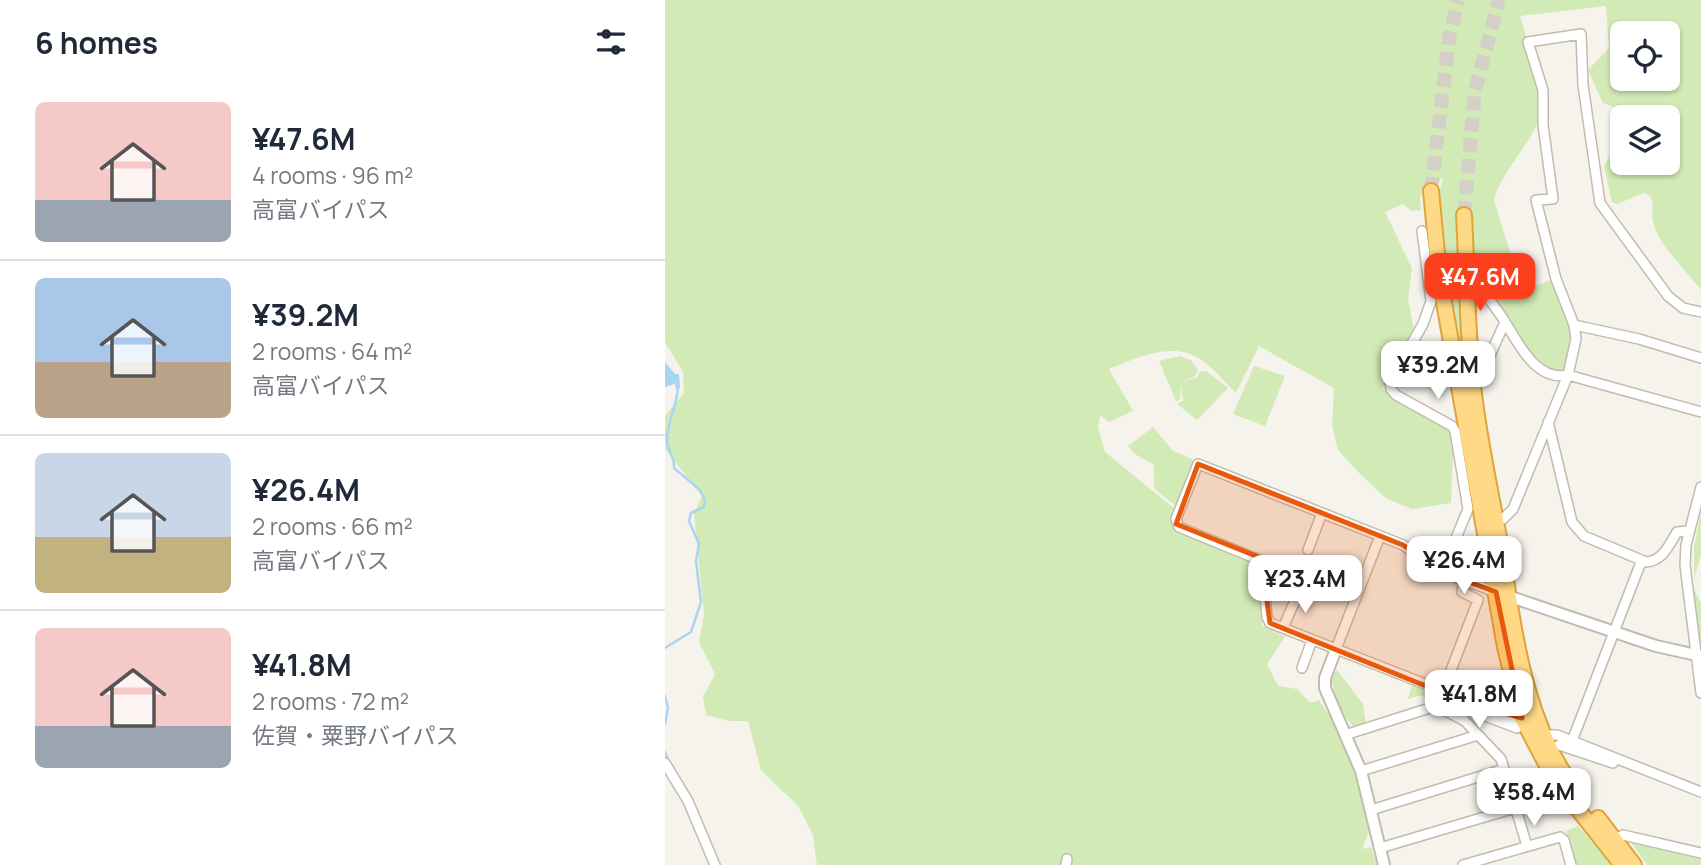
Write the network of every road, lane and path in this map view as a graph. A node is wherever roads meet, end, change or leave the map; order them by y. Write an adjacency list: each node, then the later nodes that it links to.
1 (1431, 191): 23 (highway)
2 (1464, 215): 15 (highway)
3 (1422, 231): 20 (street)
4 (1483, 289): 6 (street)
5 (1701, 312): 7 (street)
6 (1505, 322): 9 (street); 10 (street)
7 (1574, 325): 8 (street); 10 (street)
8 (1701, 358)
9 (1482, 373)
10 (1568, 374): 11 (street); 12 (street)
11 (1701, 412)
12 (1548, 422): 15 (street); 19 (street)
13 (1701, 487): 16 (street)
14 (1322, 513): 17 (street); 18 (street); 24 (street)
15 (1496, 521): 23 (highway)
16 (1689, 531): 19 (street); 28 (street)
17 (1380, 536): 20 (street); 27 (street)
18 (1308, 550)
19 (1641, 562): 25 (street)
20 (1442, 572): 21 (street)
21 (1464, 580): 23 (street); 30 (street)
22 (1300, 589): 24 (street)
23 (1502, 594): 25 (street); 32 (highway); 35 (highway)
24 (1283, 628): 26 (street)
25 (1614, 633): 28 (street); 36 (street)
26 (1312, 640): 27 (street); 29 (street)
27 (1336, 649): 30 (street); 33 (street)
28 (1699, 655): 31 (street)
29 (1302, 668)
30 (1443, 691): 32 (street)
31 (1701, 693)
32 (1520, 723): 53 (highway)
33 (1348, 734): 34 (street); 41 (street)
34 (1478, 735): 40 (street); 41 (street)
35 (1543, 735): 36 (street); 45 (highway)
36 (1572, 741): 38 (street)
37 (1559, 745): 38 (street)
38 (1620, 761): 42 (street)
39 (665, 763): 49 (street)
40 (1504, 769): 43 (street); 44 (street)
41 (1361, 771): 44 (street)
42 (1701, 792)
43 (1515, 808): 46 (street); 47 (street)
44 (1371, 810): 47 (street)
45 (1615, 839): 48 (street); 54 (highway)
46 (1527, 846): 51 (street); 52 (street)
47 (1380, 848): 50 (street)
48 (1701, 852)
49 (715, 865)
50 (1384, 865)
51 (1463, 865)
52 (1571, 865)
53 (1622, 865)
54 (1634, 865)

